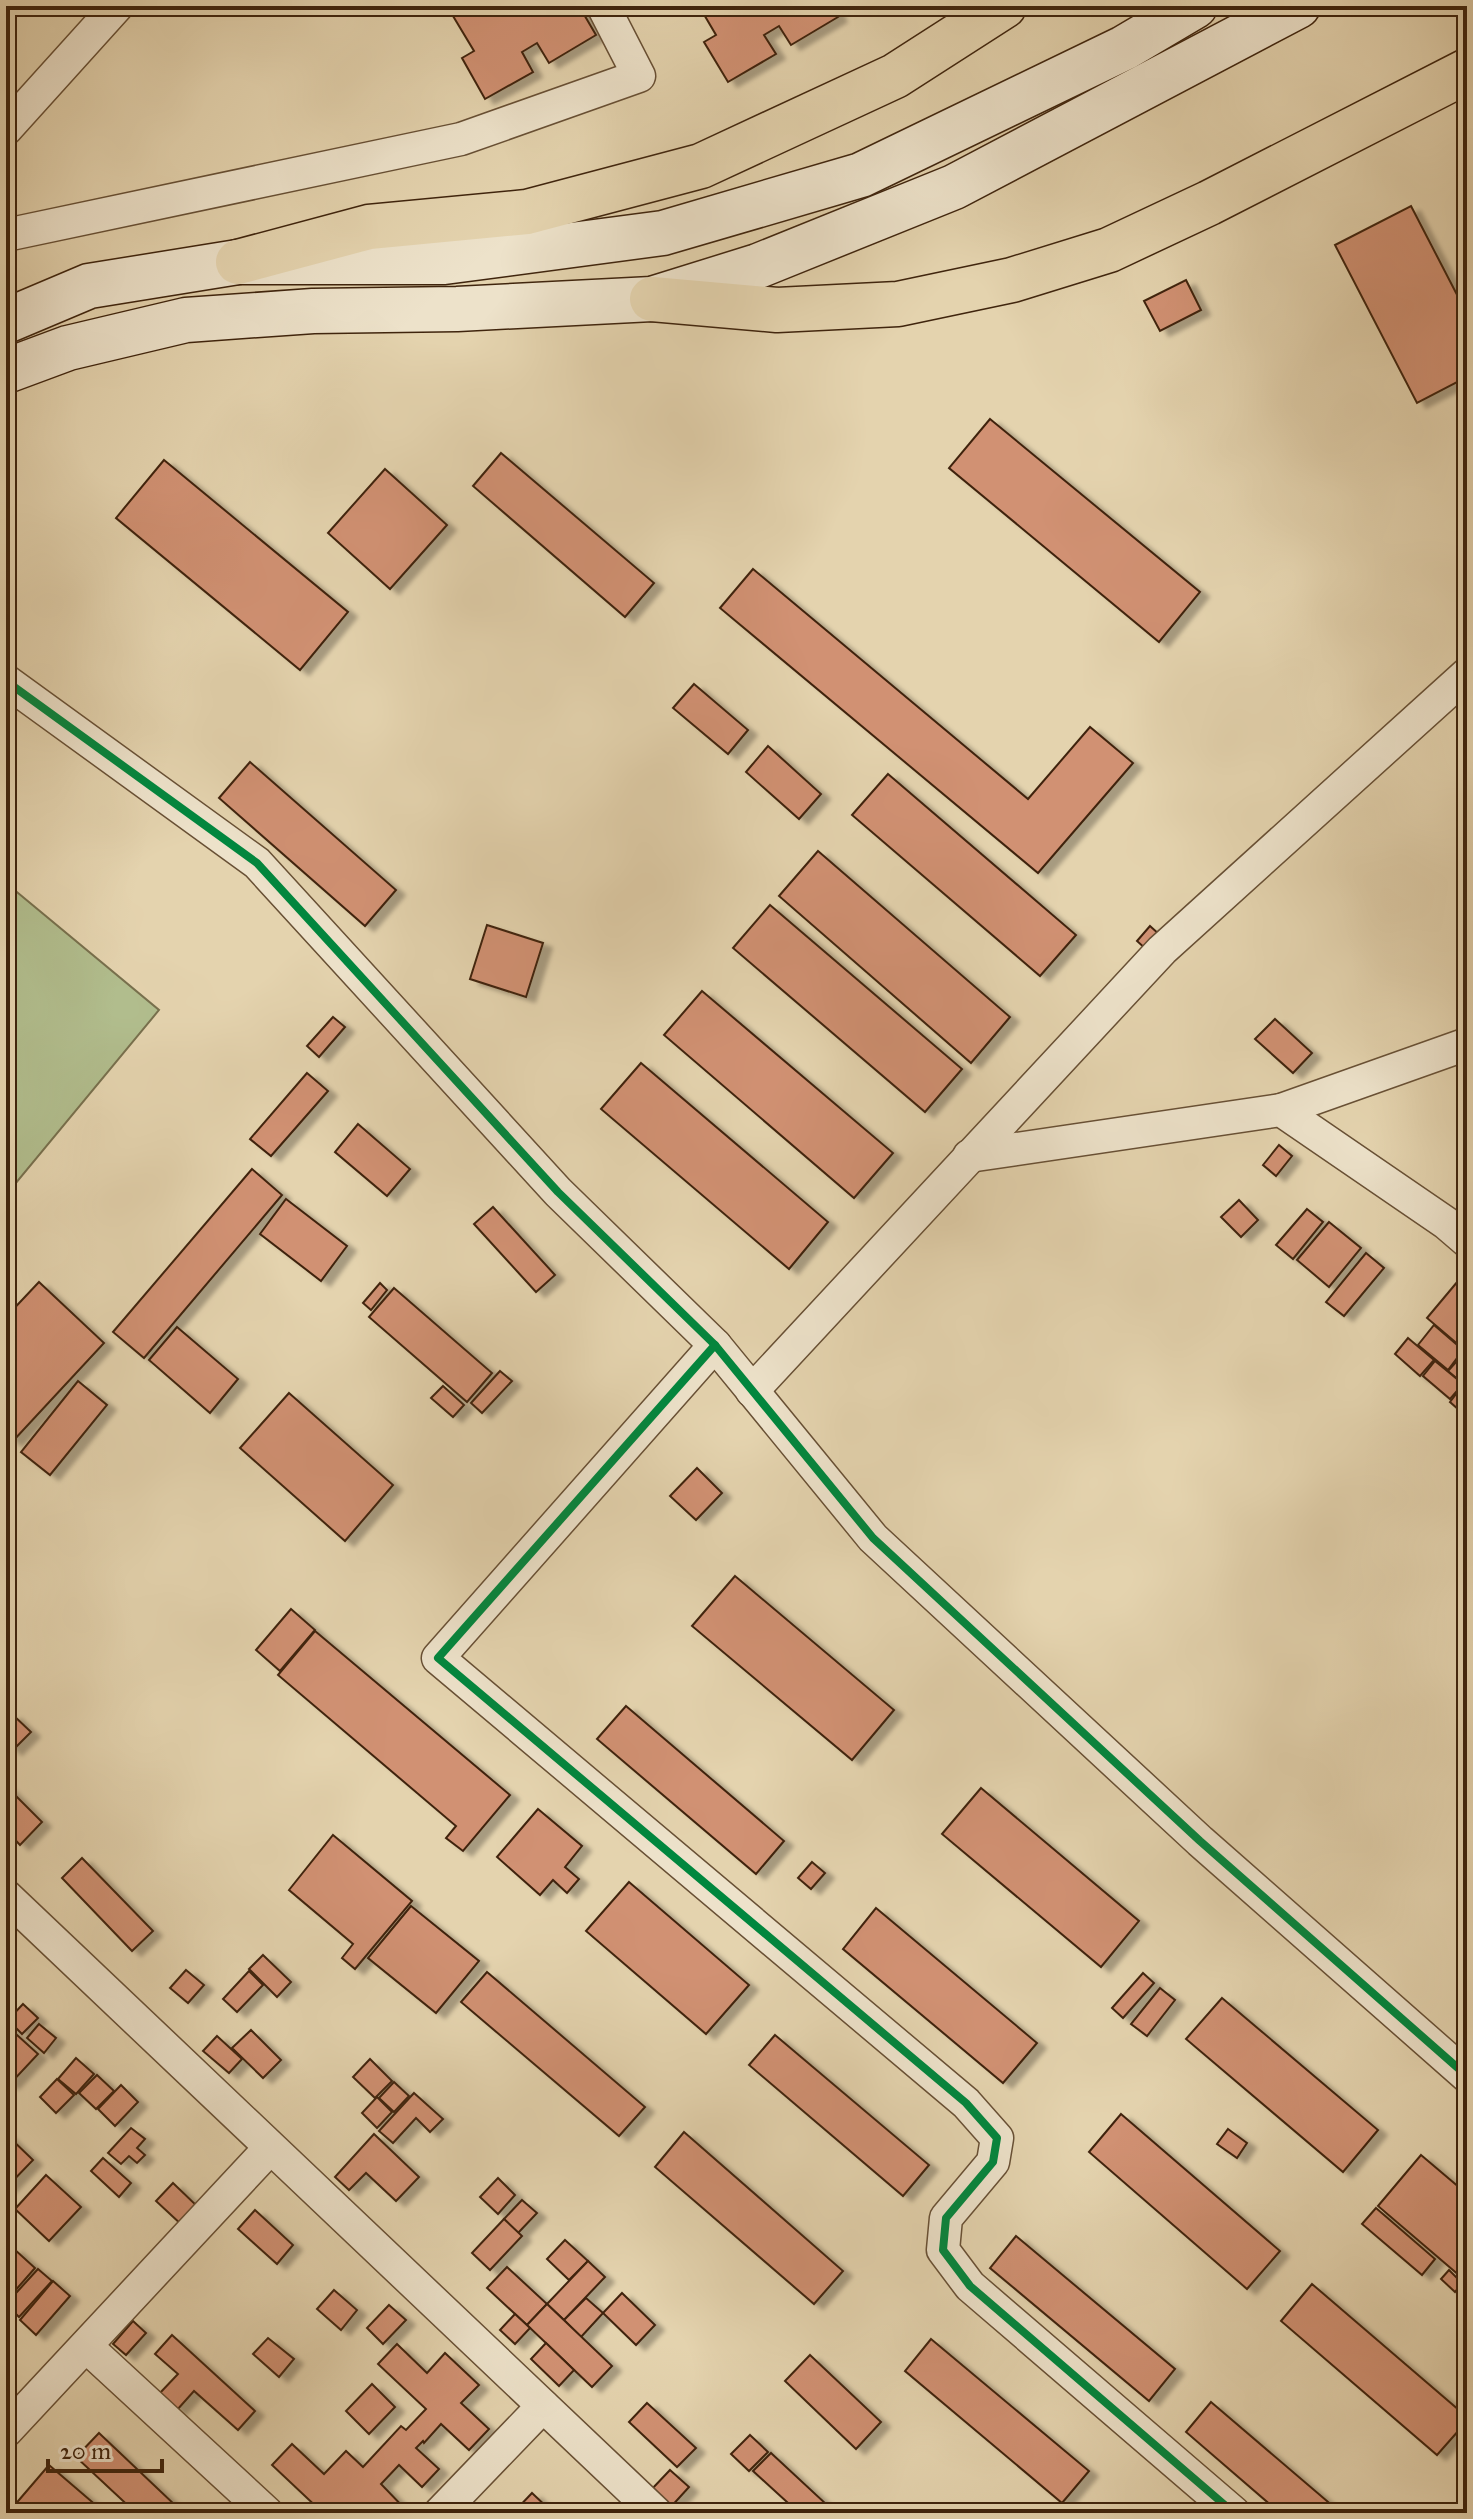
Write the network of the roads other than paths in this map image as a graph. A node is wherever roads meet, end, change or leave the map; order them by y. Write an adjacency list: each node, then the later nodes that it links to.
1 (117, 6): 7 (street)
2 (603, 6): 8 (street)
3 (1004, 6): 9 (highway)
4 (1195, 6): 9 (main road)
5 (1298, 6): 10 (main road)
6 (1467, 71): 10 (highway)
7 (6, 129)
8 (6, 235)
9 (238, 262): 11 (main road)
10 (652, 299): 12 (main road)
11 (6, 321)
12 (6, 371)
13 (1467, 674): 17 (street)
14 (6, 681): 19 (street)
15 (1467, 1044): 16 (street)
16 (1281, 1110): 17 (street); 18 (street)
17 (969, 1156): 20 (street)
18 (1467, 1241)
19 (715, 1345): 20 (street); 30 (street)
20 (752, 1391): 22 (street)
21 (6, 1896): 23 (street)
22 (1467, 2076)
23 (270, 2148): 24 (street); 25 (street)
24 (87, 2347): 26 (street); 27 (street)
25 (543, 2406): 28 (street); 29 (street)
26 (6, 2431)
27 (267, 2513)
28 (440, 2513)
29 (656, 2513)
30 (1234, 2513)

